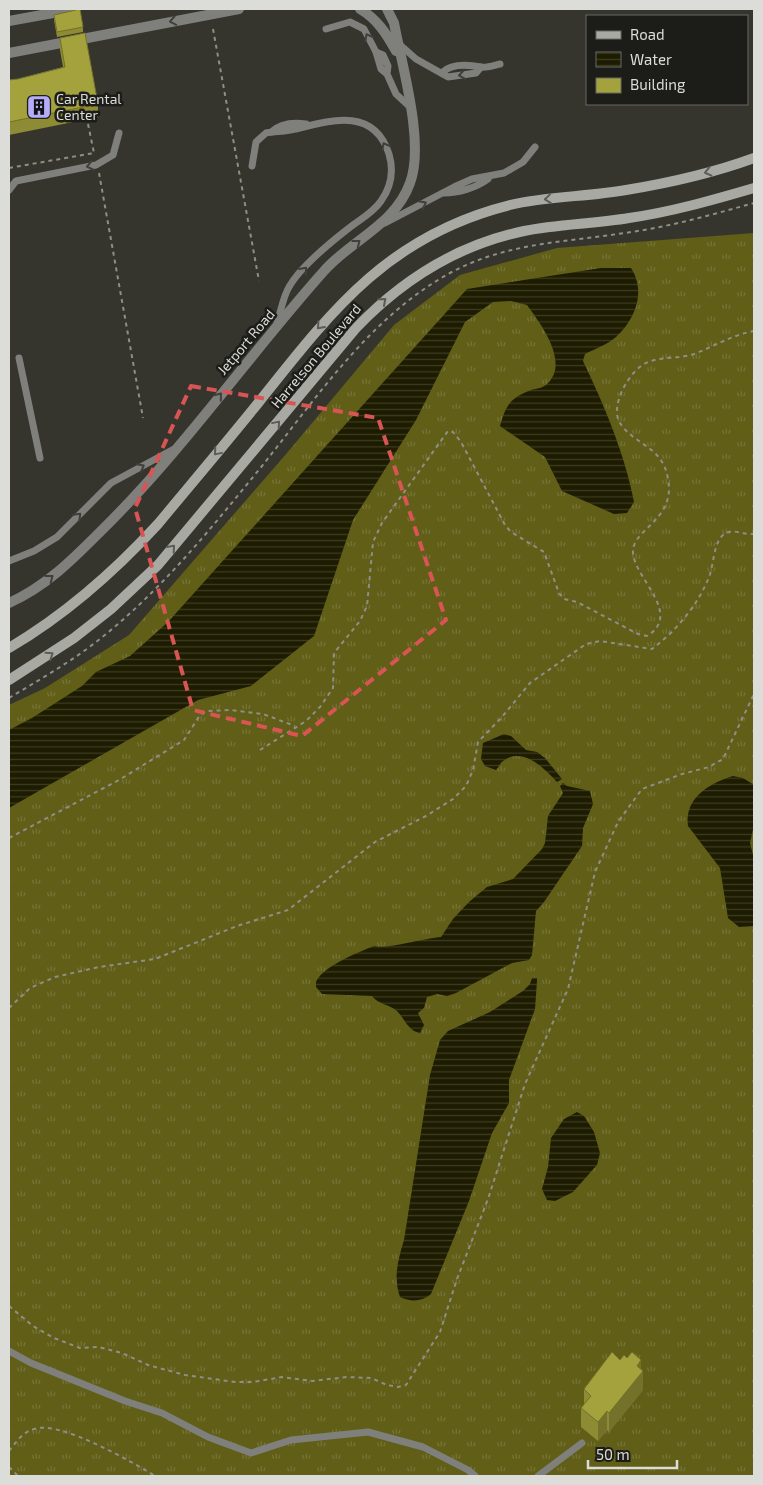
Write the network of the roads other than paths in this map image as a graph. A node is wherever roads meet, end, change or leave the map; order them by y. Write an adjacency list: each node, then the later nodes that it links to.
1 (75, 9): 5 (street)
2 (239, 9): 8 (street, one-way to 8)
3 (360, 9): 9 (street, Jetport Road)
4 (387, 9): 7 (street, Jetport Road)
5 (9, 21)
6 (326, 28): 11 (lane, one-way to 6)
7 (397, 42): 9 (street, Jetport Road); 10 (lane, one-way to 7)
8 (9, 53)
9 (400, 58): 11 (street, Jetport Road)
10 (500, 64)
11 (410, 107): 18 (street, Jetport Road)
12 (119, 133): 17 (lane, one-way to 17)
13 (535, 147): 18 (lane, one-way to 13)
14 (754, 158): 25 (main road, Harrelson Boulevard, one-way to 25)
15 (252, 166): 19 (lane, one-way to 15)
16 (754, 188): 26 (main road, Harrelson Boulevard, one-way to 16)
17 (9, 190)
18 (380, 225): 19 (street, Jetport Road, one-way to 18)
19 (275, 328): 21 (street, Jetport Road, one-way to 19)
20 (19, 358): 22 (lane)
21 (178, 447): 23 (lane, one-way to 21); 24 (street, Jetport Road, one-way to 21)
22 (40, 458)
23 (9, 561)
24 (9, 603)
25 (9, 648)
26 (9, 680)
27 (9, 1351): 29 (lane)
28 (582, 1443): 30 (lane)
29 (475, 1476)
30 (538, 1476)

